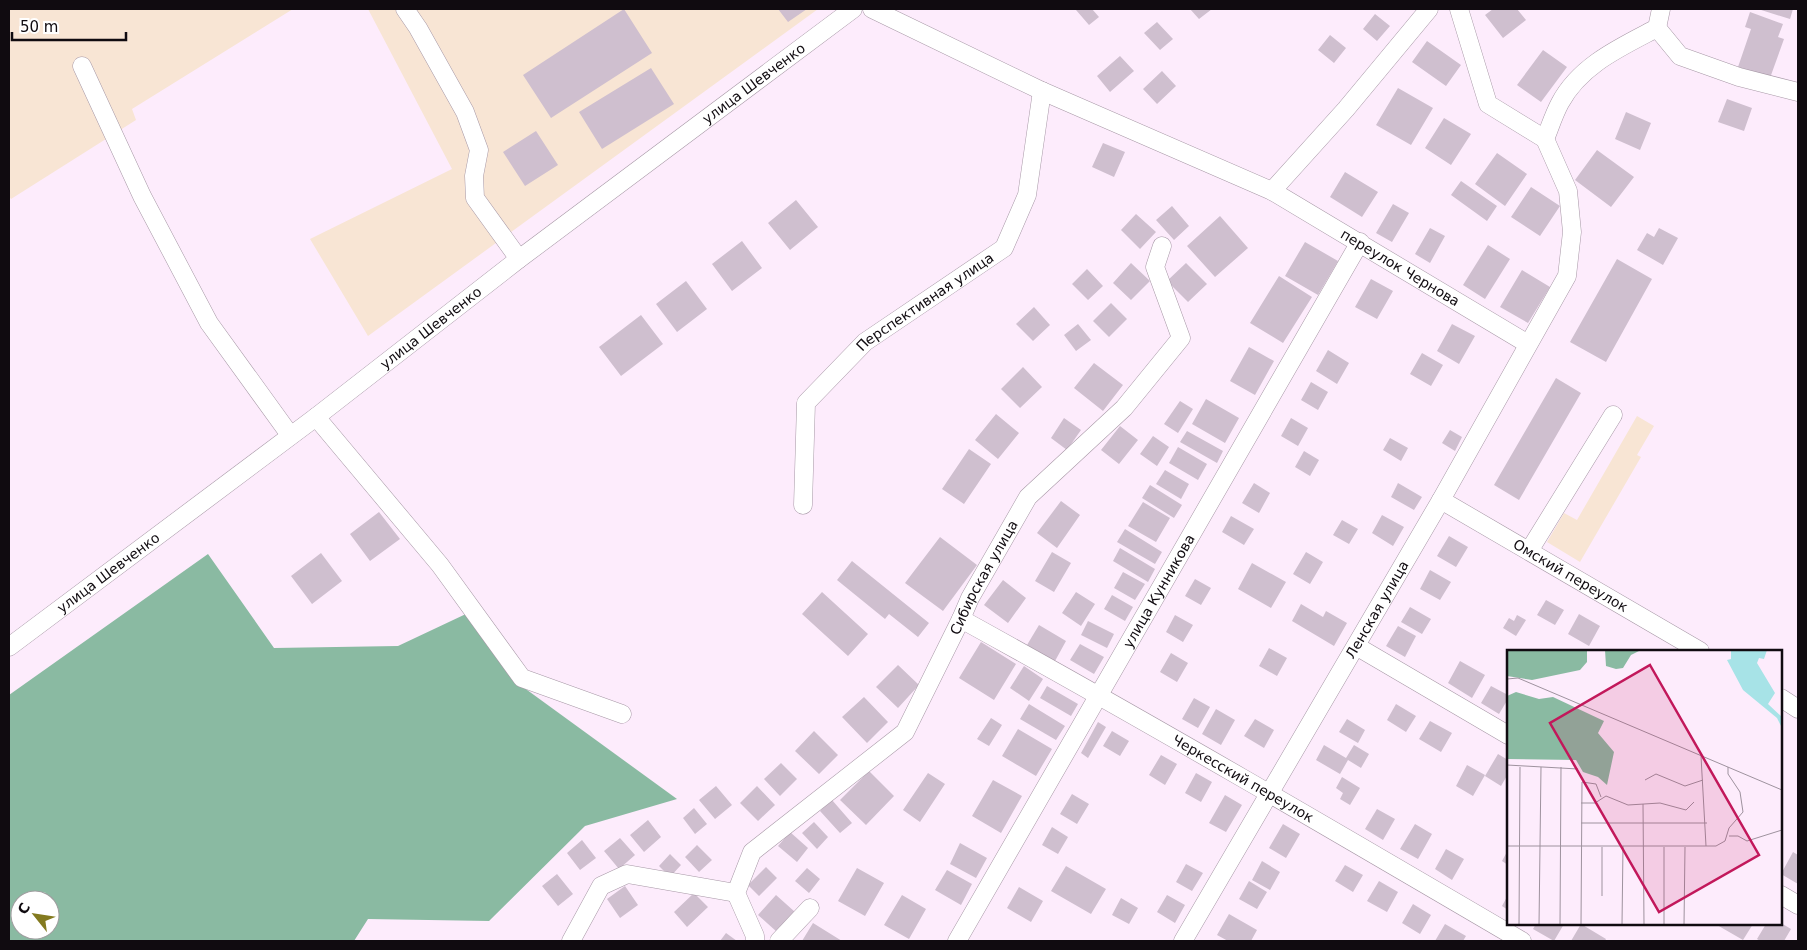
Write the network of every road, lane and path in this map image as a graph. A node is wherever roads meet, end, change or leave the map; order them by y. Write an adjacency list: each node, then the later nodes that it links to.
1 (405, 9): 15 (street)
2 (853, 9): 15 (street, улица Шевченко)
3 (872, 9): 9 (street, переулок Чернова)
4 (1429, 9): 12 (street)
5 (1459, 9): 11 (street)
6 (1661, 9): 7 (street)
7 (1657, 28): 10 (street); 11 (street)
8 (82, 66): 19 (street)
9 (1042, 91): 12 (street, переулок Чернова); 21 (street, Перспективная улица)
10 (1798, 92)
11 (1545, 139): 16 (street, Ленская улица)
12 (1272, 191): 13 (street, переулок Чернова)
13 (1360, 242): 16 (street, переулок Чернова); 27 (street, улица Кунникова)
14 (1162, 246): 23 (street, Сибирская улица)
15 (519, 259): 18 (street, улица Шевченко)
16 (1528, 344): 20 (street, Ленская улица)
17 (1614, 415): 22 (street)
18 (316, 417): 19 (street, улица Шевченко); 30 (street)
19 (290, 436): 25 (street, улица Шевченко)
20 (1441, 500): 22 (street, Омский переулок); 24 (street, Ленская улица)
21 (802, 506)
22 (1529, 551): 26 (street, Омский переулок)
23 (961, 619): 27 (street, Черкесский переулок); 33 (street, Сибирская улица)
24 (1356, 646): 31 (street); 32 (street, Ленская улица)
25 (9, 647)
26 (1698, 650)
27 (1099, 695): 32 (street, Черкесский переулок); 40 (street, улица Кунникова)
28 (1782, 699): 29 (street)
29 (1798, 709)
30 (622, 714)
31 (1507, 734)
32 (1270, 793): 41 (street, Ленская улица); 42 (street, Черкесский переулок)
33 (736, 893): 37 (street); 38 (street)
34 (1782, 896): 35 (street)
35 (1798, 905)
36 (810, 908): 39 (street)
37 (571, 941)
38 (755, 941)
39 (780, 941)
40 (957, 941)
41 (1184, 941)
42 (1522, 941)

